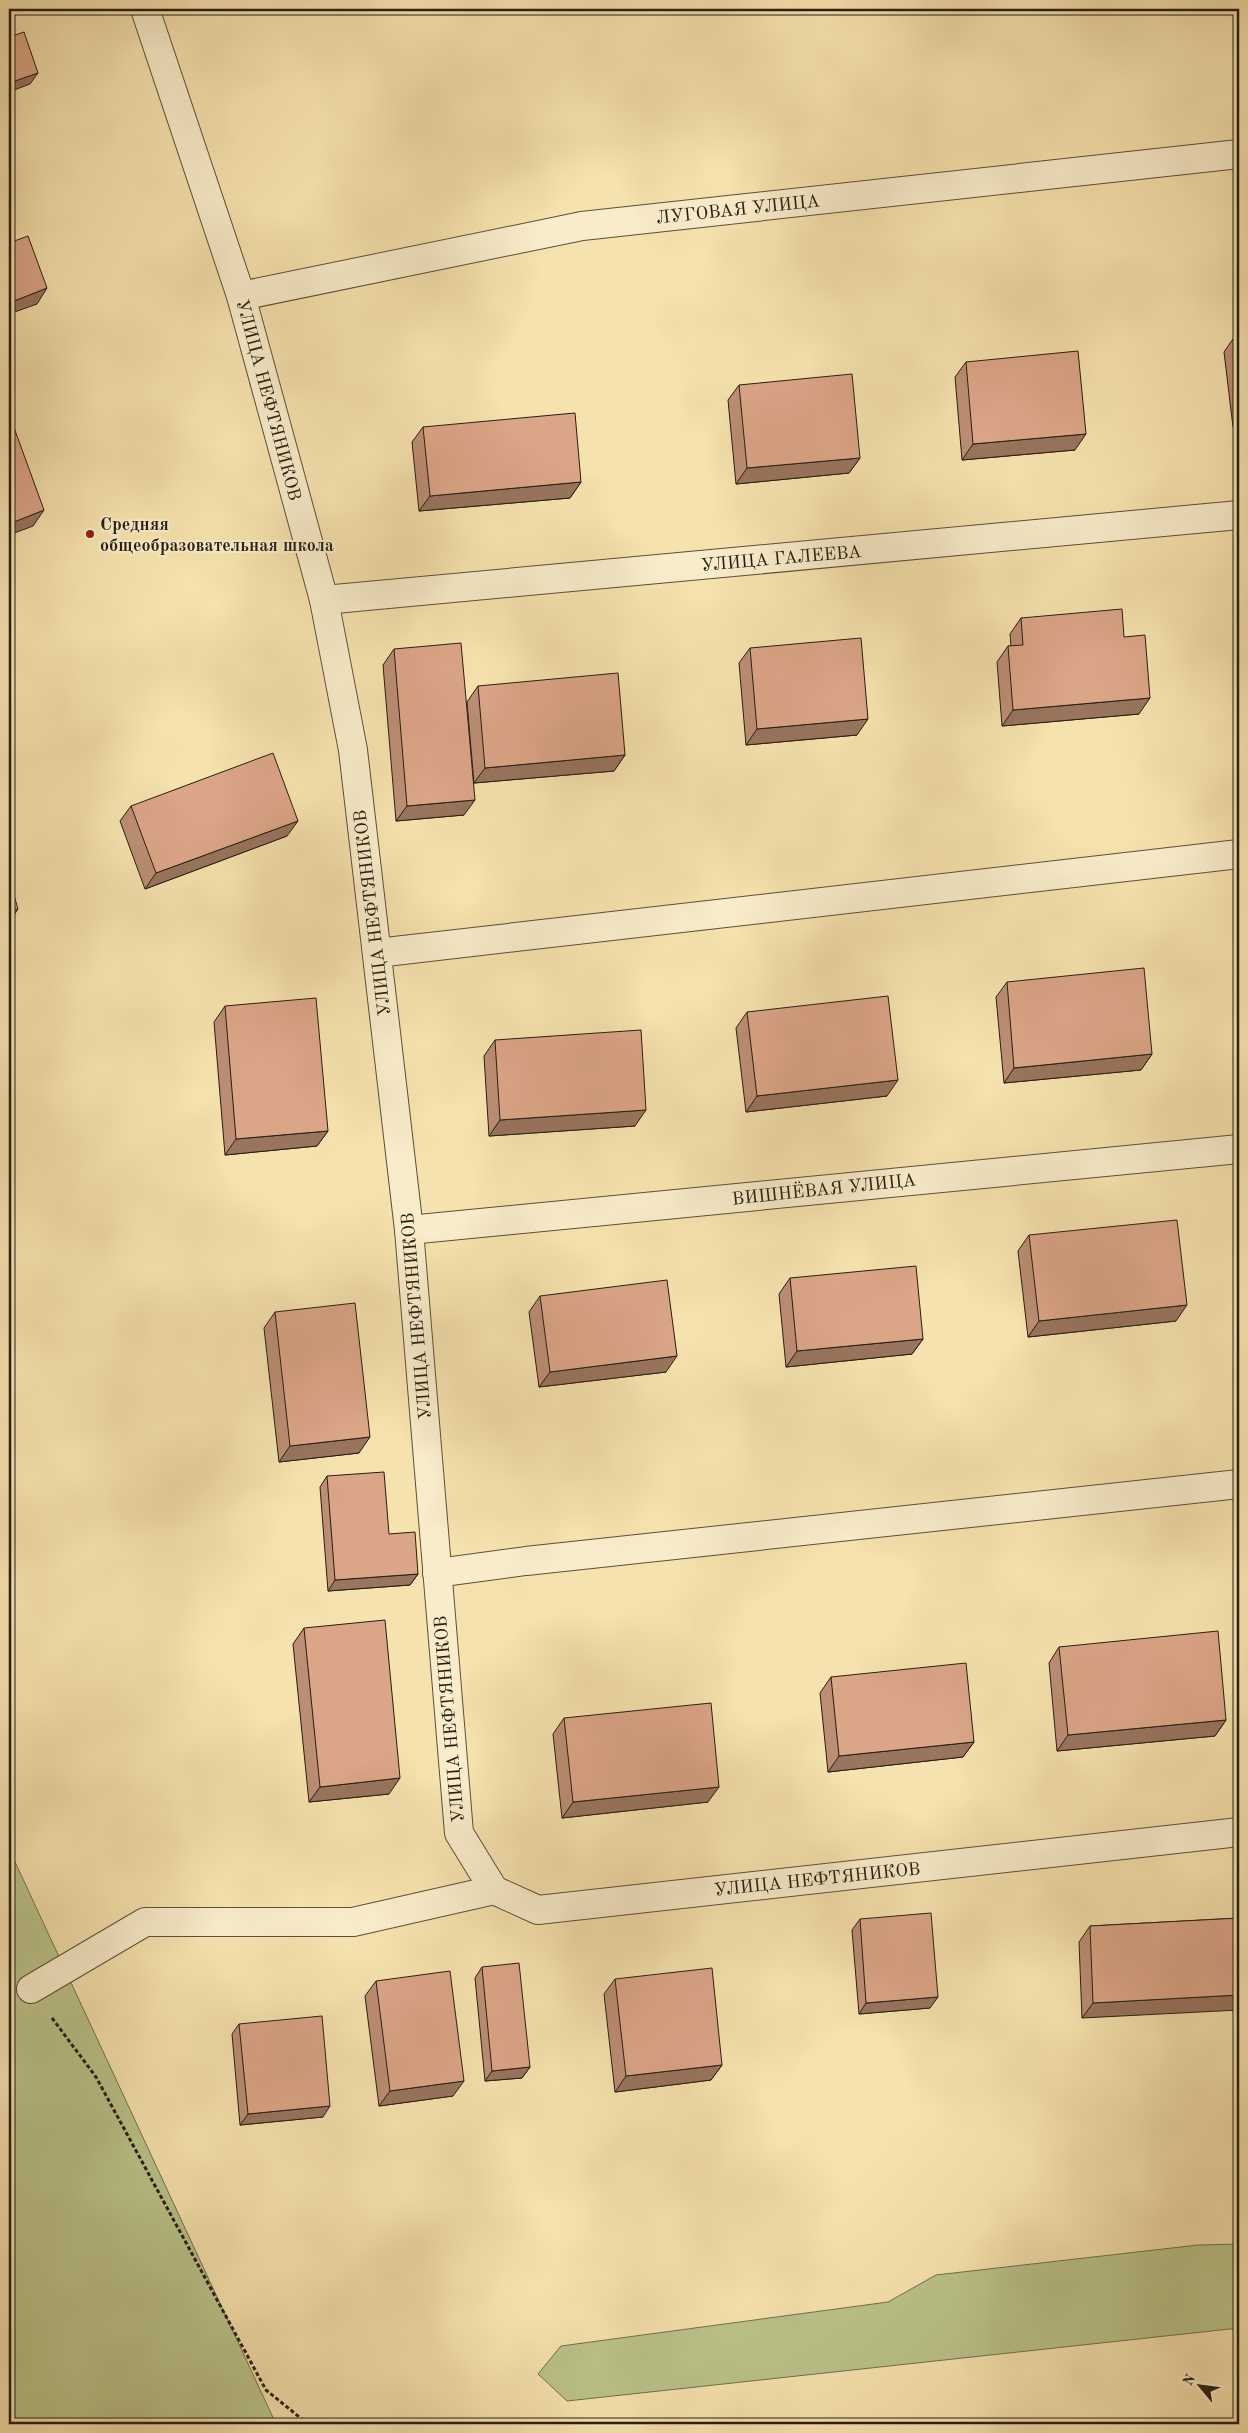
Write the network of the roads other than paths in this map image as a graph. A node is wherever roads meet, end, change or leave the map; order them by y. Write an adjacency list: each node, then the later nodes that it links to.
1 (145, 9): 3 (street, УЛИЦА НЕФТЯНИКОВ)
2 (1239, 154): 3 (street, ЛУГОВАЯ УЛИЦА)
3 (241, 296): 5 (street, УЛИЦА НЕФТЯНИКОВ)
4 (1239, 515): 5 (street, УЛИЦА ГАЛЕЕВА)
5 (324, 600): 7 (street, УЛИЦА НЕФТЯНИКОВ)
6 (1239, 854): 7 (street)
7 (377, 953): 9 (street, УЛИЦА НЕФТЯНИКОВ)
8 (1239, 1148): 9 (street, ВИШНЁВАЯ УЛИЦА)
9 (409, 1230): 11 (street, УЛИЦА НЕФТЯНИКОВ)
10 (1239, 1484): 11 (street)
11 (437, 1573): 13 (street, УЛИЦА НЕФТЯНИКОВ)
12 (1239, 1832): 13 (street, УЛИЦА НЕФТЯНИКОВ)
13 (494, 1890): 14 (street)
14 (31, 1989)

